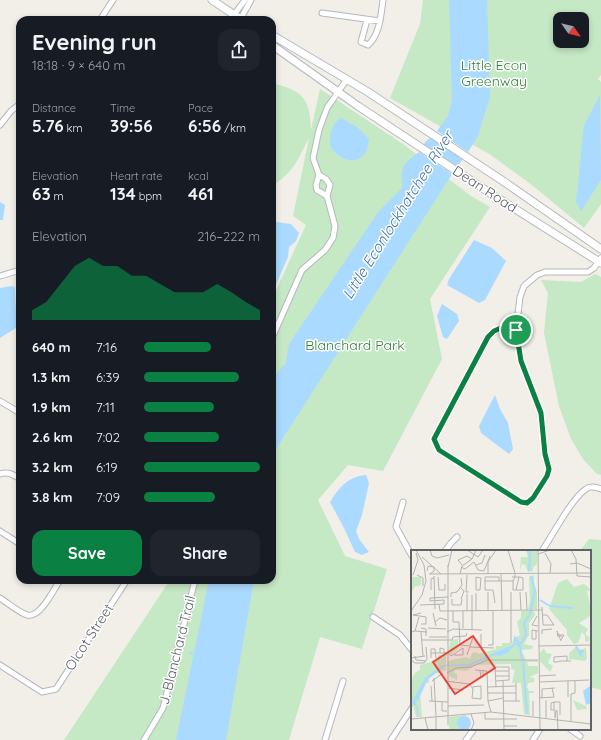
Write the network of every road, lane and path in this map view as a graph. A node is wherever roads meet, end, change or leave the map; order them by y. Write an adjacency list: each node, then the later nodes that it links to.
1 (113, 0): 7 (street)
2 (212, 0): 8 (main road)
3 (245, 0): 9 (street)
4 (251, 0): 10 (street)
5 (383, 0): 12 (street)
6 (322, 13): 11 (street)
7 (103, 16)
8 (234, 16)
9 (239, 16)
10 (240, 16)
11 (367, 20): 12 (street); 12 (street)
12 (380, 21)
13 (276, 37): 15 (main road, Dean Road)
14 (276, 47): 16 (main road, Dean Road)
15 (346, 79): 16 (street); 21 (main road, Dean Road)
16 (338, 92): 19 (street); 22 (main road, Dean Road)
17 (16, 107): 18 (street)
18 (0, 125)
19 (319, 175): 20 (street); 20 (street)
20 (327, 196): 25 (street)
21 (601, 249)
22 (600, 261): 26 (street)
23 (16, 271): 24 (street)
24 (0, 276)
25 (276, 329)
26 (516, 330): 26 (street)
27 (0, 401): 28 (street)
28 (16, 411)
29 (0, 474): 30 (street)
30 (16, 476)
31 (601, 489): 37 (street)
32 (403, 502): 38 (street)
33 (0, 531): 35 (street)
34 (457, 537): 36 (street)
35 (16, 541)
36 (446, 550)
37 (543, 550)
38 (411, 554)
39 (57, 584): 42 (street)
40 (124, 584): 45 (street, Olcot Street)
41 (194, 584): 52 (street, J. Blanchard Trail)
42 (0, 598)
43 (374, 617): 44 (street)
44 (411, 649)
45 (0, 665)
46 (343, 681): 53 (street)
47 (411, 710): 54 (street)
48 (473, 730): 55 (street)
49 (539, 730): 56 (street)
50 (571, 730): 51 (street)
51 (580, 736)
52 (144, 740)
53 (325, 740)
54 (391, 740)
55 (466, 740)
56 (533, 740)

